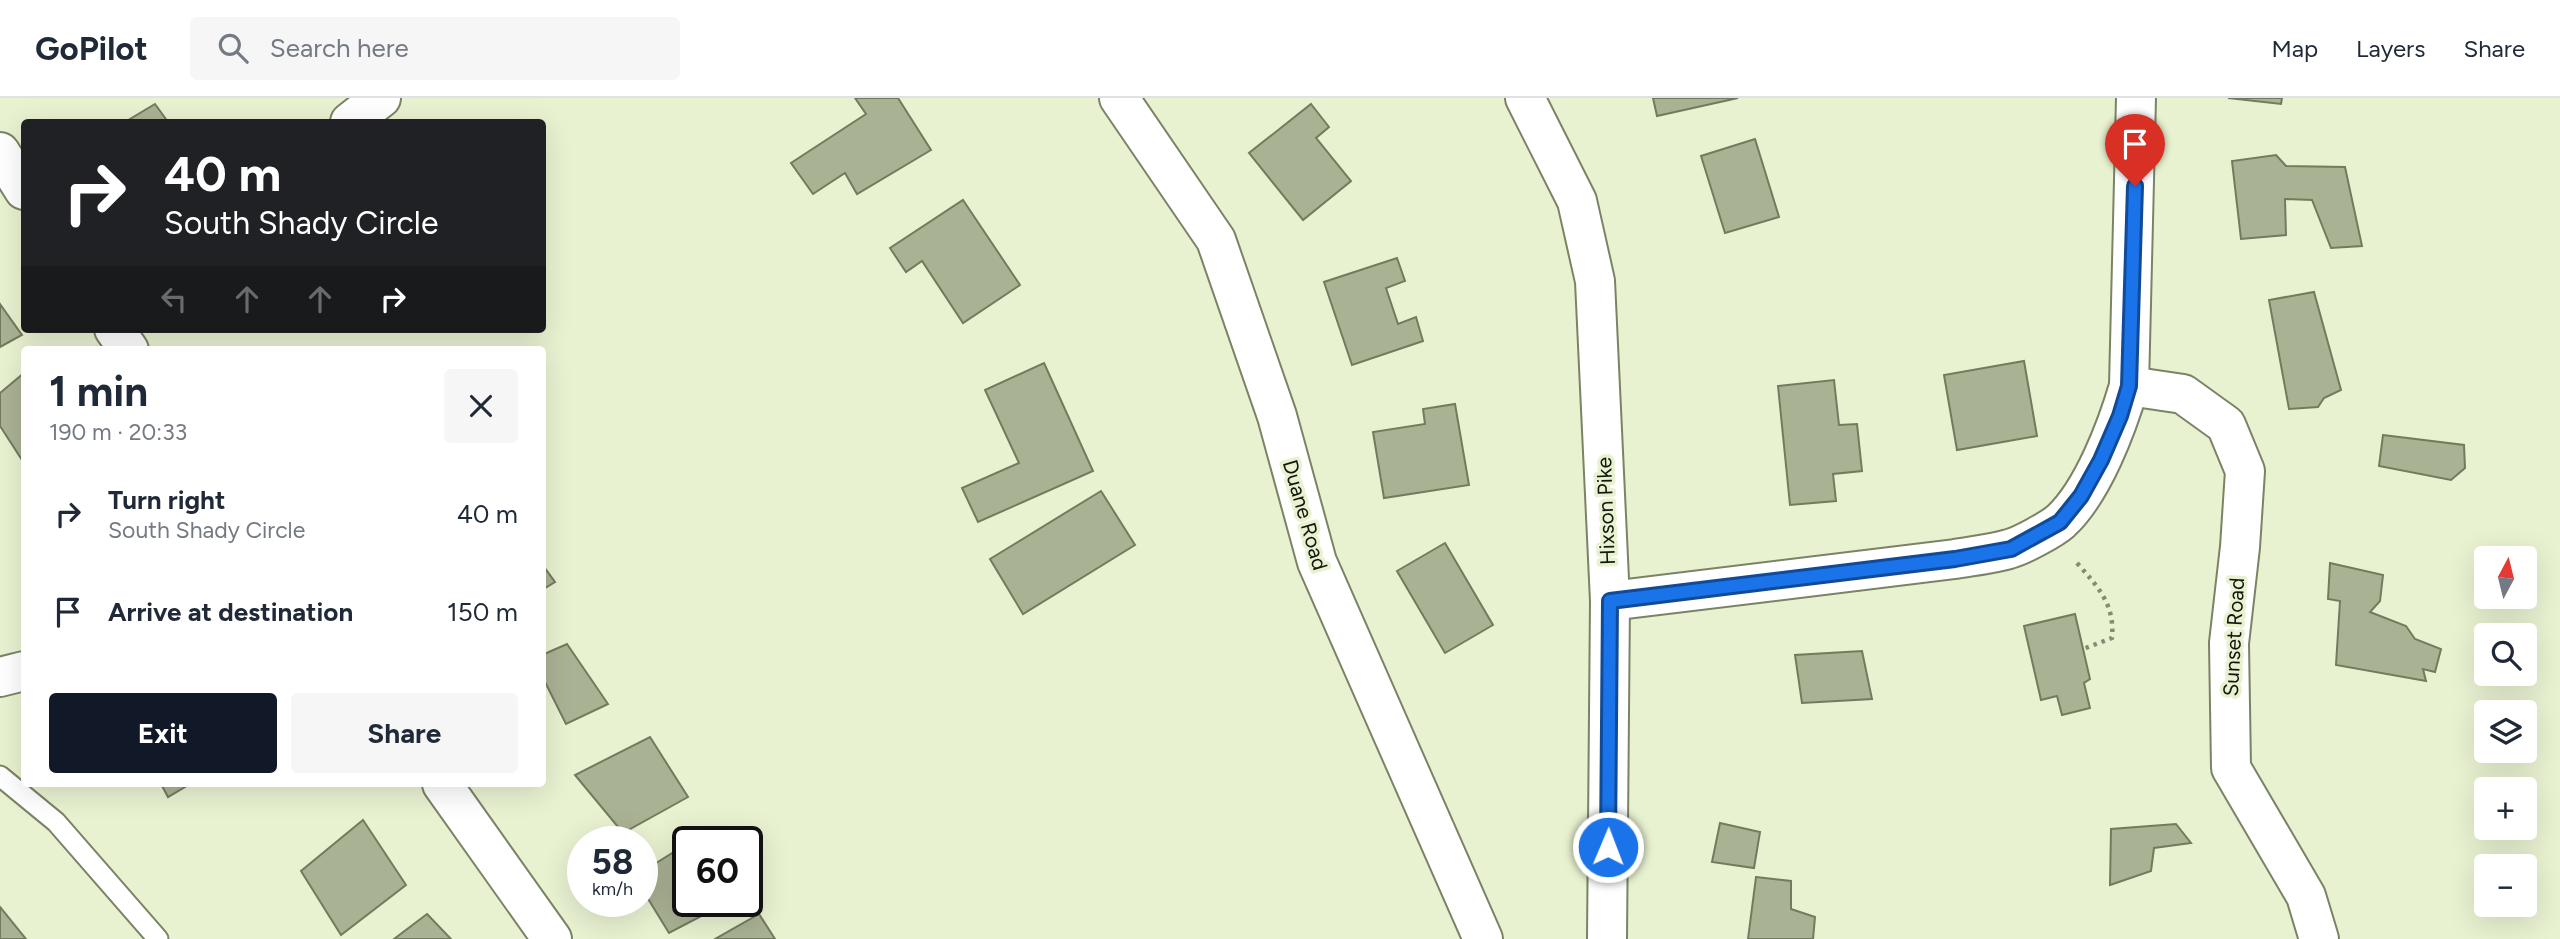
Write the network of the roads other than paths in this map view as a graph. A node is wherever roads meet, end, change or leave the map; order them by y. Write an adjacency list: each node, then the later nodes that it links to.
1 (381, 98): 5 (street)
2 (1119, 98): 16 (street, Duane Road)
3 (1525, 98): 9 (street, Hixson Pike)
4 (2136, 98): 8 (street)
5 (354, 119)
6 (0, 152): 7 (street)
7 (21, 185)
8 (2129, 386): 9 (street); 18 (street, Sunset Road)
9 (1610, 601): 17 (street, Hixson Pike)
10 (21, 672): 11 (street)
11 (0, 677)
12 (0, 776): 14 (lane)
13 (444, 787): 15 (street)
14 (158, 939)
15 (552, 939)
16 (1483, 939)
17 (1607, 939)
18 (2319, 939)

